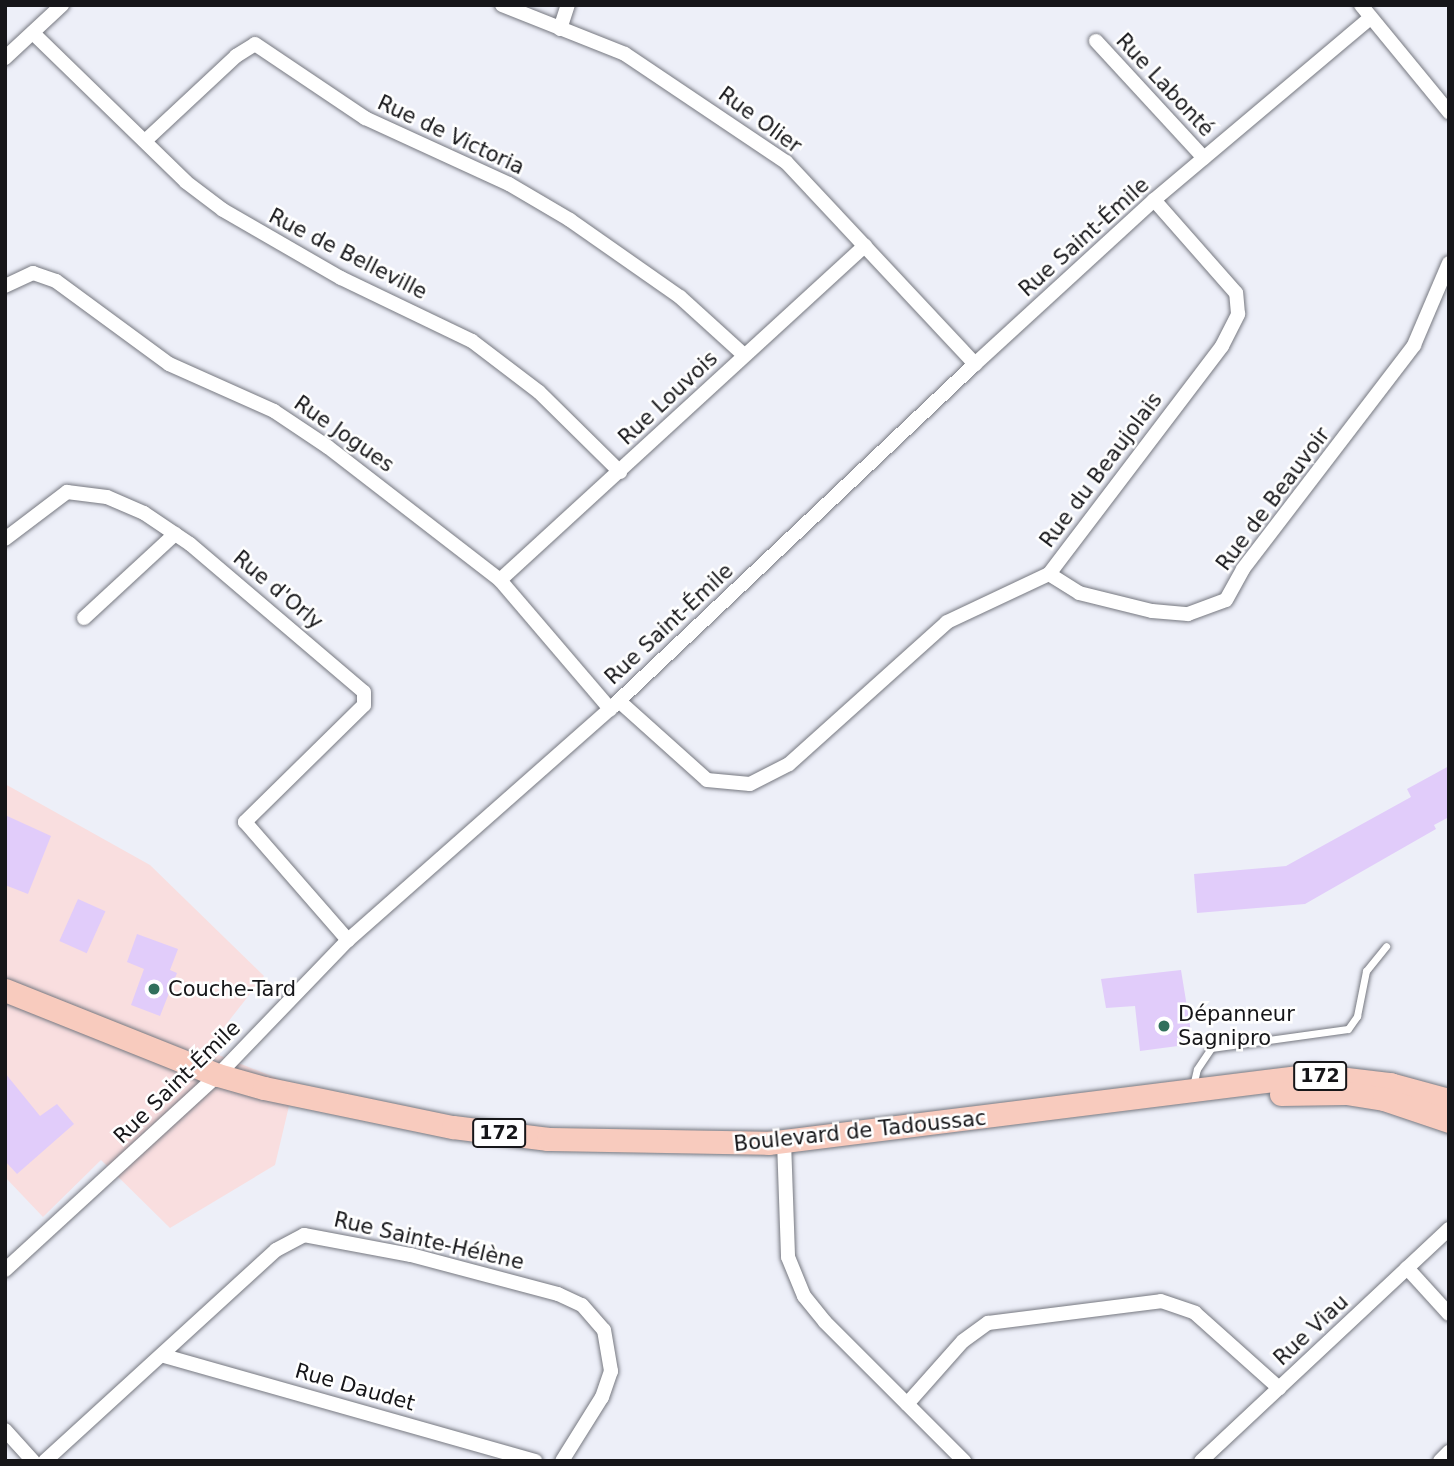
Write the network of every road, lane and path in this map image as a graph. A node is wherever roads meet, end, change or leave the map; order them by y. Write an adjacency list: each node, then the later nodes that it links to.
1 (62, 5): 7 (street)
2 (502, 5): 6 (street, Rue Olier)
3 (568, 5): 6 (street)
4 (1361, 5): 5 (street)
5 (1370, 18): 10 (street); 12 (street, Rue Saint-Émile)
6 (560, 29): 14 (street, Rue Olier)
7 (34, 34): 9 (street); 11 (street, Rue de Belleville)
8 (1096, 41): 12 (street, Rue Labonté)
9 (5, 58)
10 (1449, 112)
11 (145, 141): 17 (street, Rue de Victoria); 19 (street, Rue de Belleville)
12 (1204, 158): 13 (street, Rue Saint-Émile)
13 (1154, 200): 18 (street, Rue Saint-Émile); 22 (street, Rue du Beaujolais)
14 (865, 245): 17 (street, Rue Louvois); 18 (street, Rue Olier)
15 (1449, 263): 22 (street, Rue de Beauvoir)
16 (5, 286): 23 (street, Rue Jogues)
17 (744, 355): 19 (street, Rue Louvois)
18 (975, 363): 25 (street, Rue Saint-Émile)
19 (620, 472): 23 (street, Rue Louvois)
20 (175, 534): 21 (street, Rue d'Orly); 24 (street); 26 (street, Rue d'Orly)
21 (5, 539)
22 (1049, 574): 25 (street, Rue du Beaujolais)
23 (500, 580): 25 (street, Rue Jogues)
24 (84, 618)
25 (614, 705): 26 (street, Rue Saint-Émile)
26 (348, 940): 29 (street, Rue Saint-Émile)
27 (1385, 946): 30 (lane)
28 (5, 990): 29 (main road, Boulevard de Tadoussac / 172)
29 (218, 1075): 33 (main road, Boulevard de Tadoussac / 172); 36 (street, Rue Saint-Émile)
30 (1191, 1093): 31 (main road, Boulevard de Tadoussac / 172); 32 (main road, Boulevard de Tadoussac / 172); 33 (main road, Boulevard de Tadoussac / 172)
31 (1449, 1100)
32 (1449, 1121)
33 (785, 1141): 40 (street)
34 (1449, 1230): 35 (street, Rue Viau)
35 (1407, 1268): 37 (street); 39 (street, Rue Viau)
36 (5, 1270)
37 (1449, 1314)
38 (164, 1356): 44 (street, Rue Sainte-Hélène); 45 (street, Rue Daudet); 46 (street, Rue Sainte-Hélène)
39 (1279, 1388): 40 (street); 48 (street, Rue Viau)
40 (908, 1404): 47 (street)
41 (5, 1430): 43 (street)
42 (1449, 1452): 49 (street)
43 (33, 1461)
44 (45, 1461)
45 (535, 1461)
46 (562, 1461)
47 (964, 1461)
48 (1201, 1461)
49 (1440, 1461)

